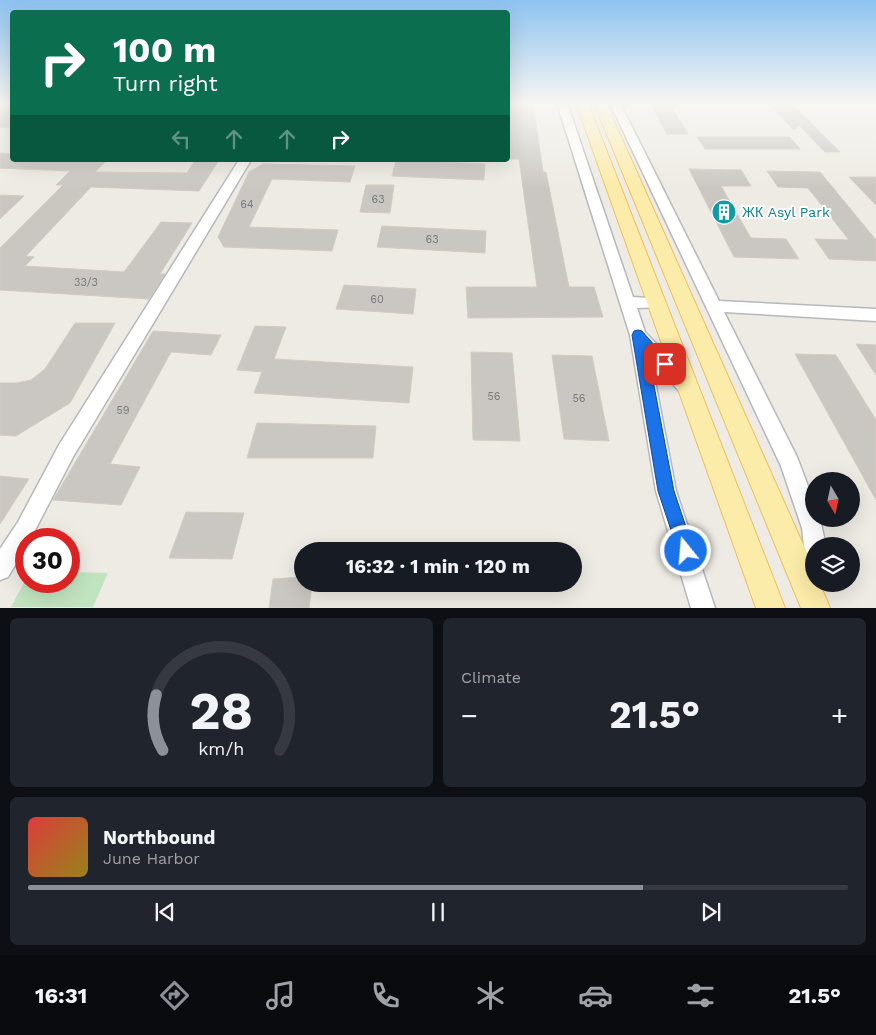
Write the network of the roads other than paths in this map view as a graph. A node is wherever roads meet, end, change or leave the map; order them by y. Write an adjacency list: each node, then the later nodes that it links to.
1 (571, 131): 6 (street)
2 (593, 131): 7 (main road)
3 (612, 131): 17 (main road)
4 (629, 131): 8 (street)
5 (244, 162): 13 (street)
6 (627, 302): 7 (street); 10 (street)
7 (658, 303): 11 (main road)
8 (713, 306): 9 (street); 12 (street)
9 (876, 314)
10 (638, 335): 11 (street); 15 (street)
11 (691, 394): 16 (main road)
12 (814, 537)
13 (0, 569)
14 (821, 592): 18 (street)
15 (703, 608)
16 (771, 608)
17 (816, 608)
18 (823, 608)

